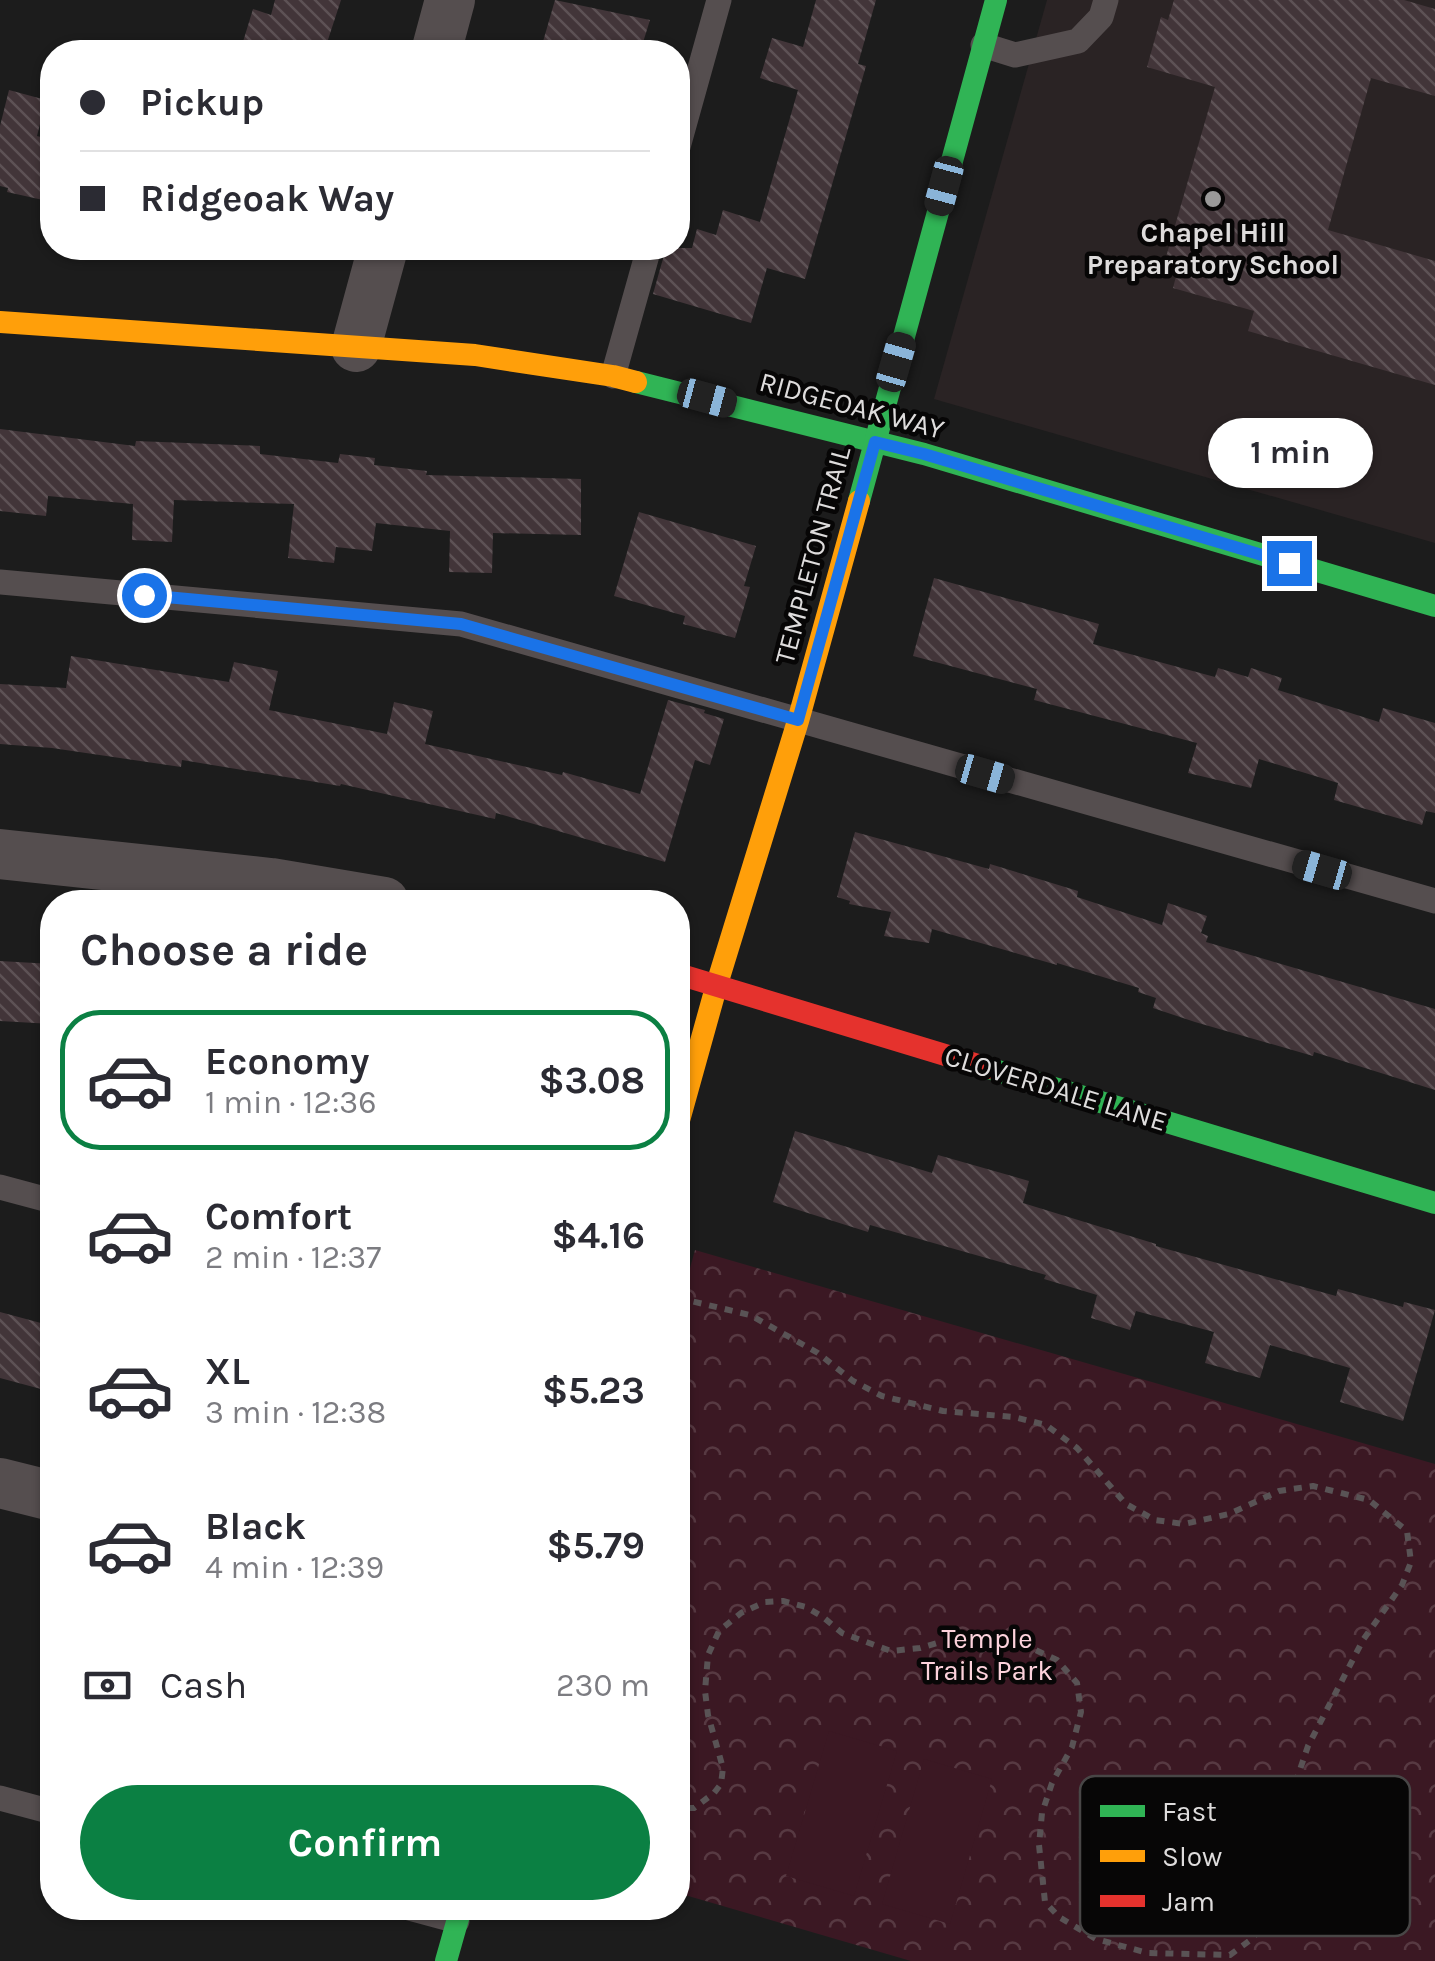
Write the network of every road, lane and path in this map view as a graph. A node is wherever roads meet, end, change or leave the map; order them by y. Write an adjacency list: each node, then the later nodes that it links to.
1 (450, 0): 5 (street)
2 (719, 0): 7 (lane)
3 (996, 0): 6 (street, TEMPLETON TRAIL)
4 (1106, 0): 6 (lane)
5 (439, 40)
6 (983, 45): 13 (street, TEMPLETON TRAIL)
7 (690, 103)
8 (379, 260): 11 (street)
9 (646, 260): 12 (lane)
10 (0, 322): 11 (street, RIDGEOAK WAY)
11 (356, 346): 12 (street, RIDGEOAK WAY)
12 (613, 376): 13 (street, RIDGEOAK WAY)
13 (875, 442): 15 (street, RIDGEOAK WAY); 16 (street, TEMPLETON TRAIL)
14 (0, 582): 16 (lane)
15 (1435, 606)
16 (798, 720): 19 (lane); 21 (street, TEMPLETON TRAIL)
17 (0, 854): 18 (street)
18 (313, 890)
19 (1435, 902)
20 (690, 977): 21 (street, CLOVERDALE LANE)
21 (717, 984): 22 (street, TEMPLETON TRAIL); 25 (street, CLOVERDALE LANE)
22 (690, 1081)
23 (0, 1187): 24 (lane)
24 (40, 1198)
25 (1435, 1204)
26 (690, 1301): 29 (path)
27 (0, 1483): 28 (street)
28 (40, 1493)
29 (1298, 1776)
30 (0, 1798): 32 (lane)
31 (690, 1808): 34 (path)
32 (40, 1809)
33 (457, 1920): 37 (street)
34 (1080, 1929)
35 (1091, 1936): 36 (path)
36 (1254, 1936)
37 (446, 1961)

